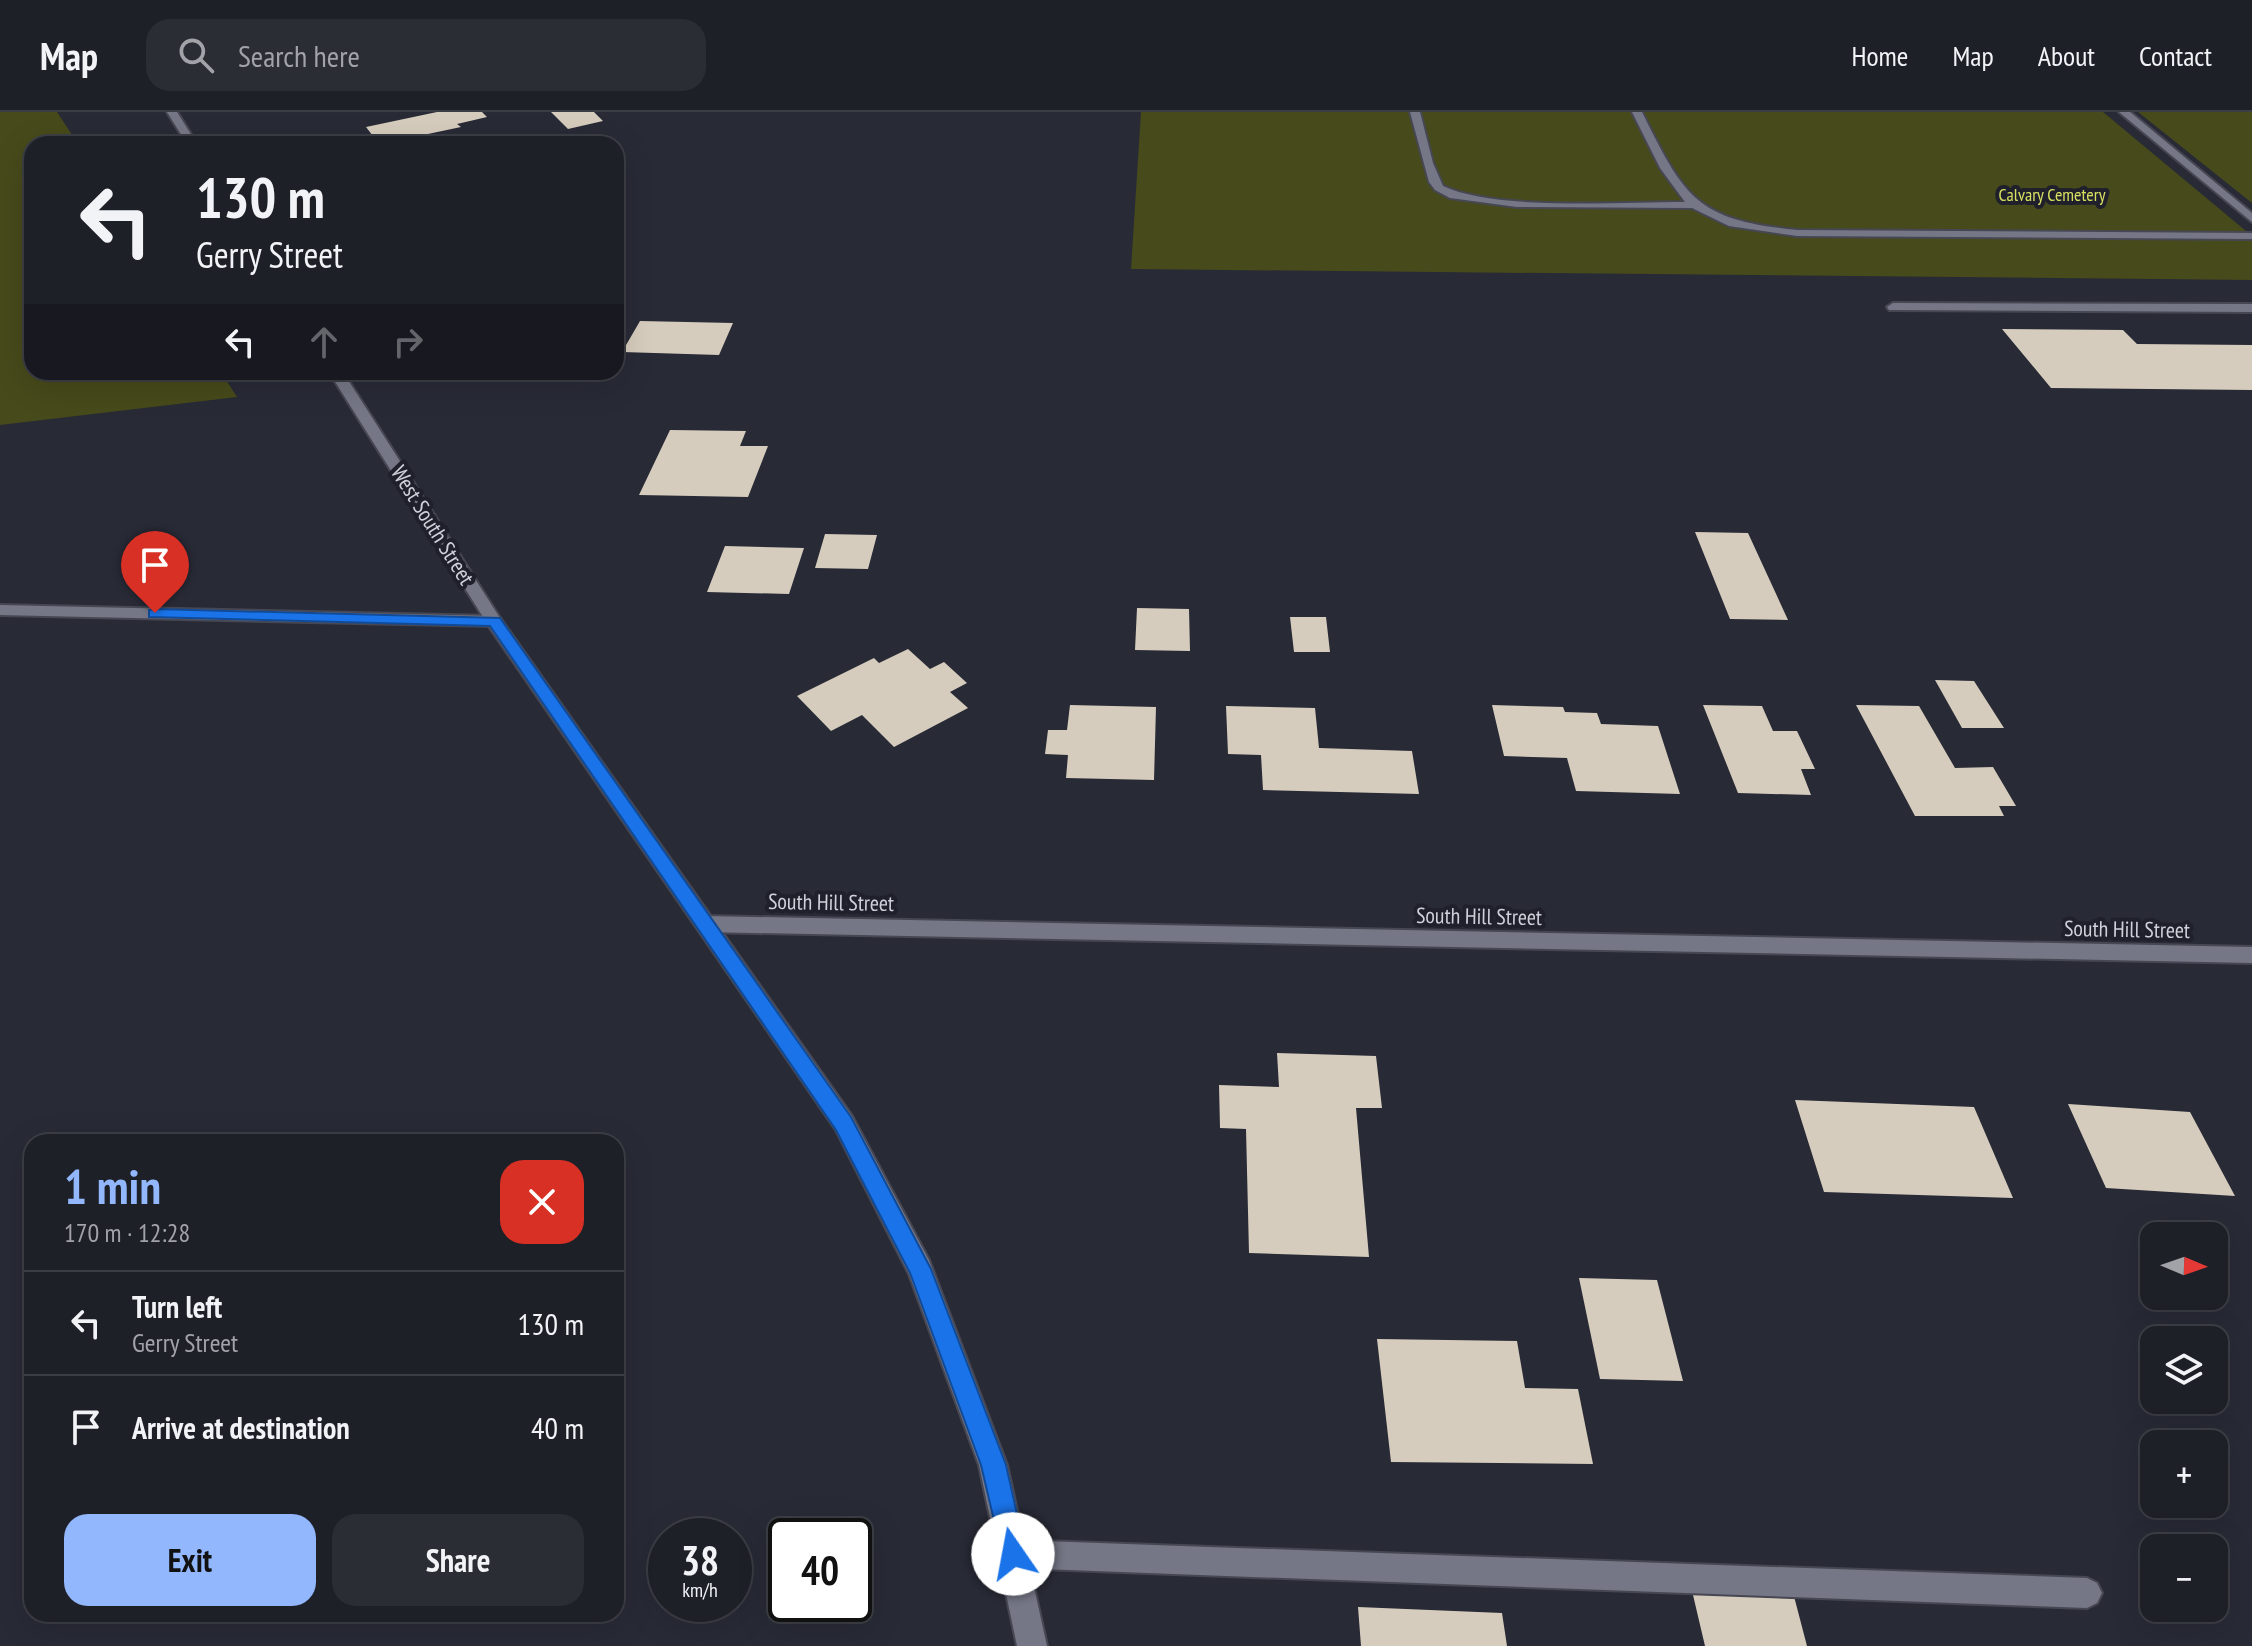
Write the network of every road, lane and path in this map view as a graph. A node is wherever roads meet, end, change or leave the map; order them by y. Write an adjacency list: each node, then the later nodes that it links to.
1 (172, 112): 5 (street)
2 (1415, 112): 6 (street)
3 (1637, 112): 6 (street)
4 (2124, 112): 7 (street)
5 (187, 136)
6 (1691, 205): 8 (street)
7 (2252, 219)
8 (2252, 236)
9 (1893, 307): 10 (street)
10 (2252, 308)
11 (341, 380): 13 (street, West South Street)
12 (0, 610): 13 (street)
13 (494, 621): 14 (street, West South Street)
14 (706, 924): 15 (street, South Hill Street); 16 (street, West South Street)
15 (2252, 955)
16 (1013, 1554): 17 (street); 18 (street, West South Street)
17 (2087, 1593)
18 (1032, 1646)

